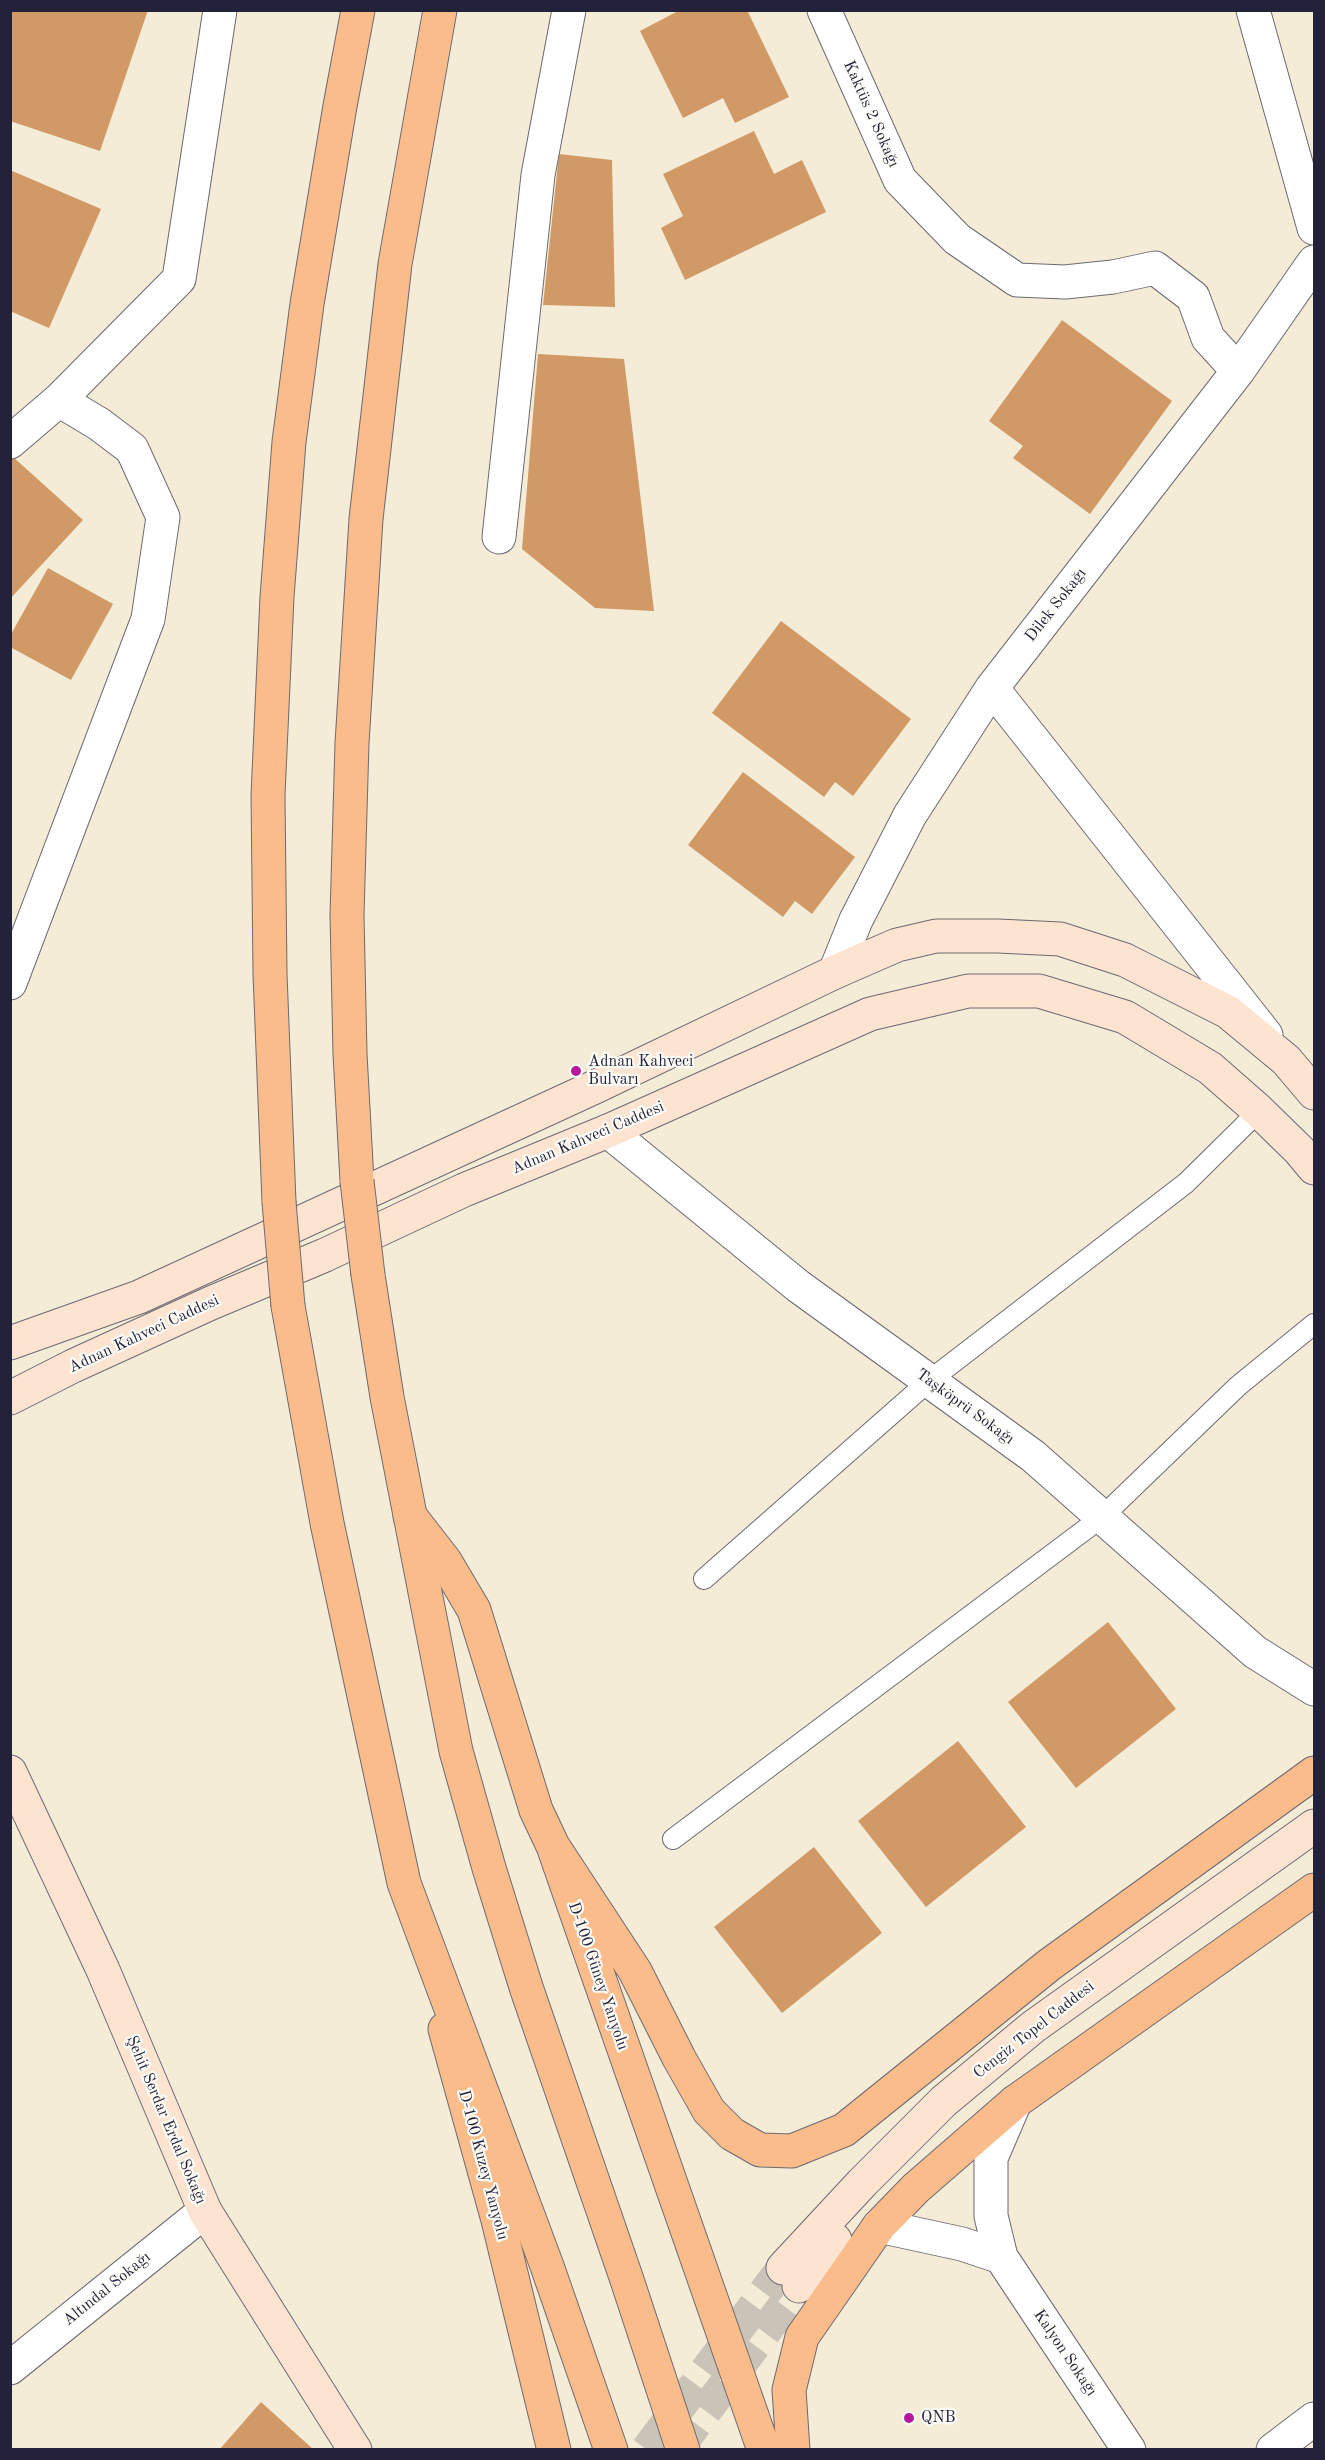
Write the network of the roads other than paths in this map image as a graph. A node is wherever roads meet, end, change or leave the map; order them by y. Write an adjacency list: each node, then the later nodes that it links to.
1 (220, 10): 10 (street)
2 (358, 10): 35 (main road, bridge)
3 (440, 10): 25 (main road, bridge)
4 (569, 10): 12 (street)
5 (824, 10): 9 (street, Kaktüs 2 Sokağı)
6 (1253, 10): 7 (street)
7 (1314, 228)
8 (1314, 262): 9 (street, Dilek Sokağı)
9 (1238, 371): 13 (street, Dilek Sokağı)
10 (59, 400): 11 (street); 15 (street)
11 (10, 442)
12 (499, 537)
13 (992, 688): 14 (street, Dilek Sokağı); 16 (street)
14 (835, 972): 16 (main road); 22 (main road)
15 (10, 983)
16 (1286, 1060): 17 (main road)
17 (1314, 1093)
18 (1259, 1111): 19 (main road, Adnan Kahveci Caddesi); 20 (main road, Adnan Kahveci Caddesi); 23 (lane)
19 (608, 1131): 23 (street, Taşköprü Sokağı); 24 (main road, Adnan Kahveci Caddesi)
20 (1314, 1168)
21 (1314, 1324): 26 (lane)
22 (10, 1343)
23 (929, 1381): 26 (street, Taşköprü Sokağı); 27 (lane)
24 (10, 1398)
25 (410, 1516): 33 (main road, D-100 Güney Yanyolu); 46 (main road)
26 (1102, 1517): 28 (street, Taşköprü Sokağı); 32 (lane)
27 (704, 1579)
28 (1314, 1689)
29 (10, 1773): 38 (main road, Şehit Serdar Erdal Sokağı)
30 (1314, 1773): 33 (main road)
31 (1314, 1826): 34 (main road, Cengiz Topel Caddesi)
32 (673, 1839)
33 (553, 1846): 47 (main road, D-100 Güney Yanyolu)
34 (1314, 1848)
35 (404, 1883): 44 (main road, D-100 Kuzey Yanyolu); 45 (main road)
36 (1314, 1890): 37 (main road)
37 (1015, 2102): 39 (main road); 40 (street, Kalyon Sokağı)
38 (205, 2211): 41 (street, Altındal Sokağı); 43 (main road, Şehit Serdar Erdal Sokağı)
39 (879, 2226): 40 (street); 48 (main road)
40 (1001, 2257): 49 (street, Kalyon Sokağı)
41 (10, 2368)
42 (1314, 2419): 50 (street)
43 (355, 2450)
44 (554, 2450)
45 (610, 2450)
46 (683, 2450)
47 (764, 2450)
48 (793, 2450)
49 (1129, 2450)
50 (1273, 2450)

